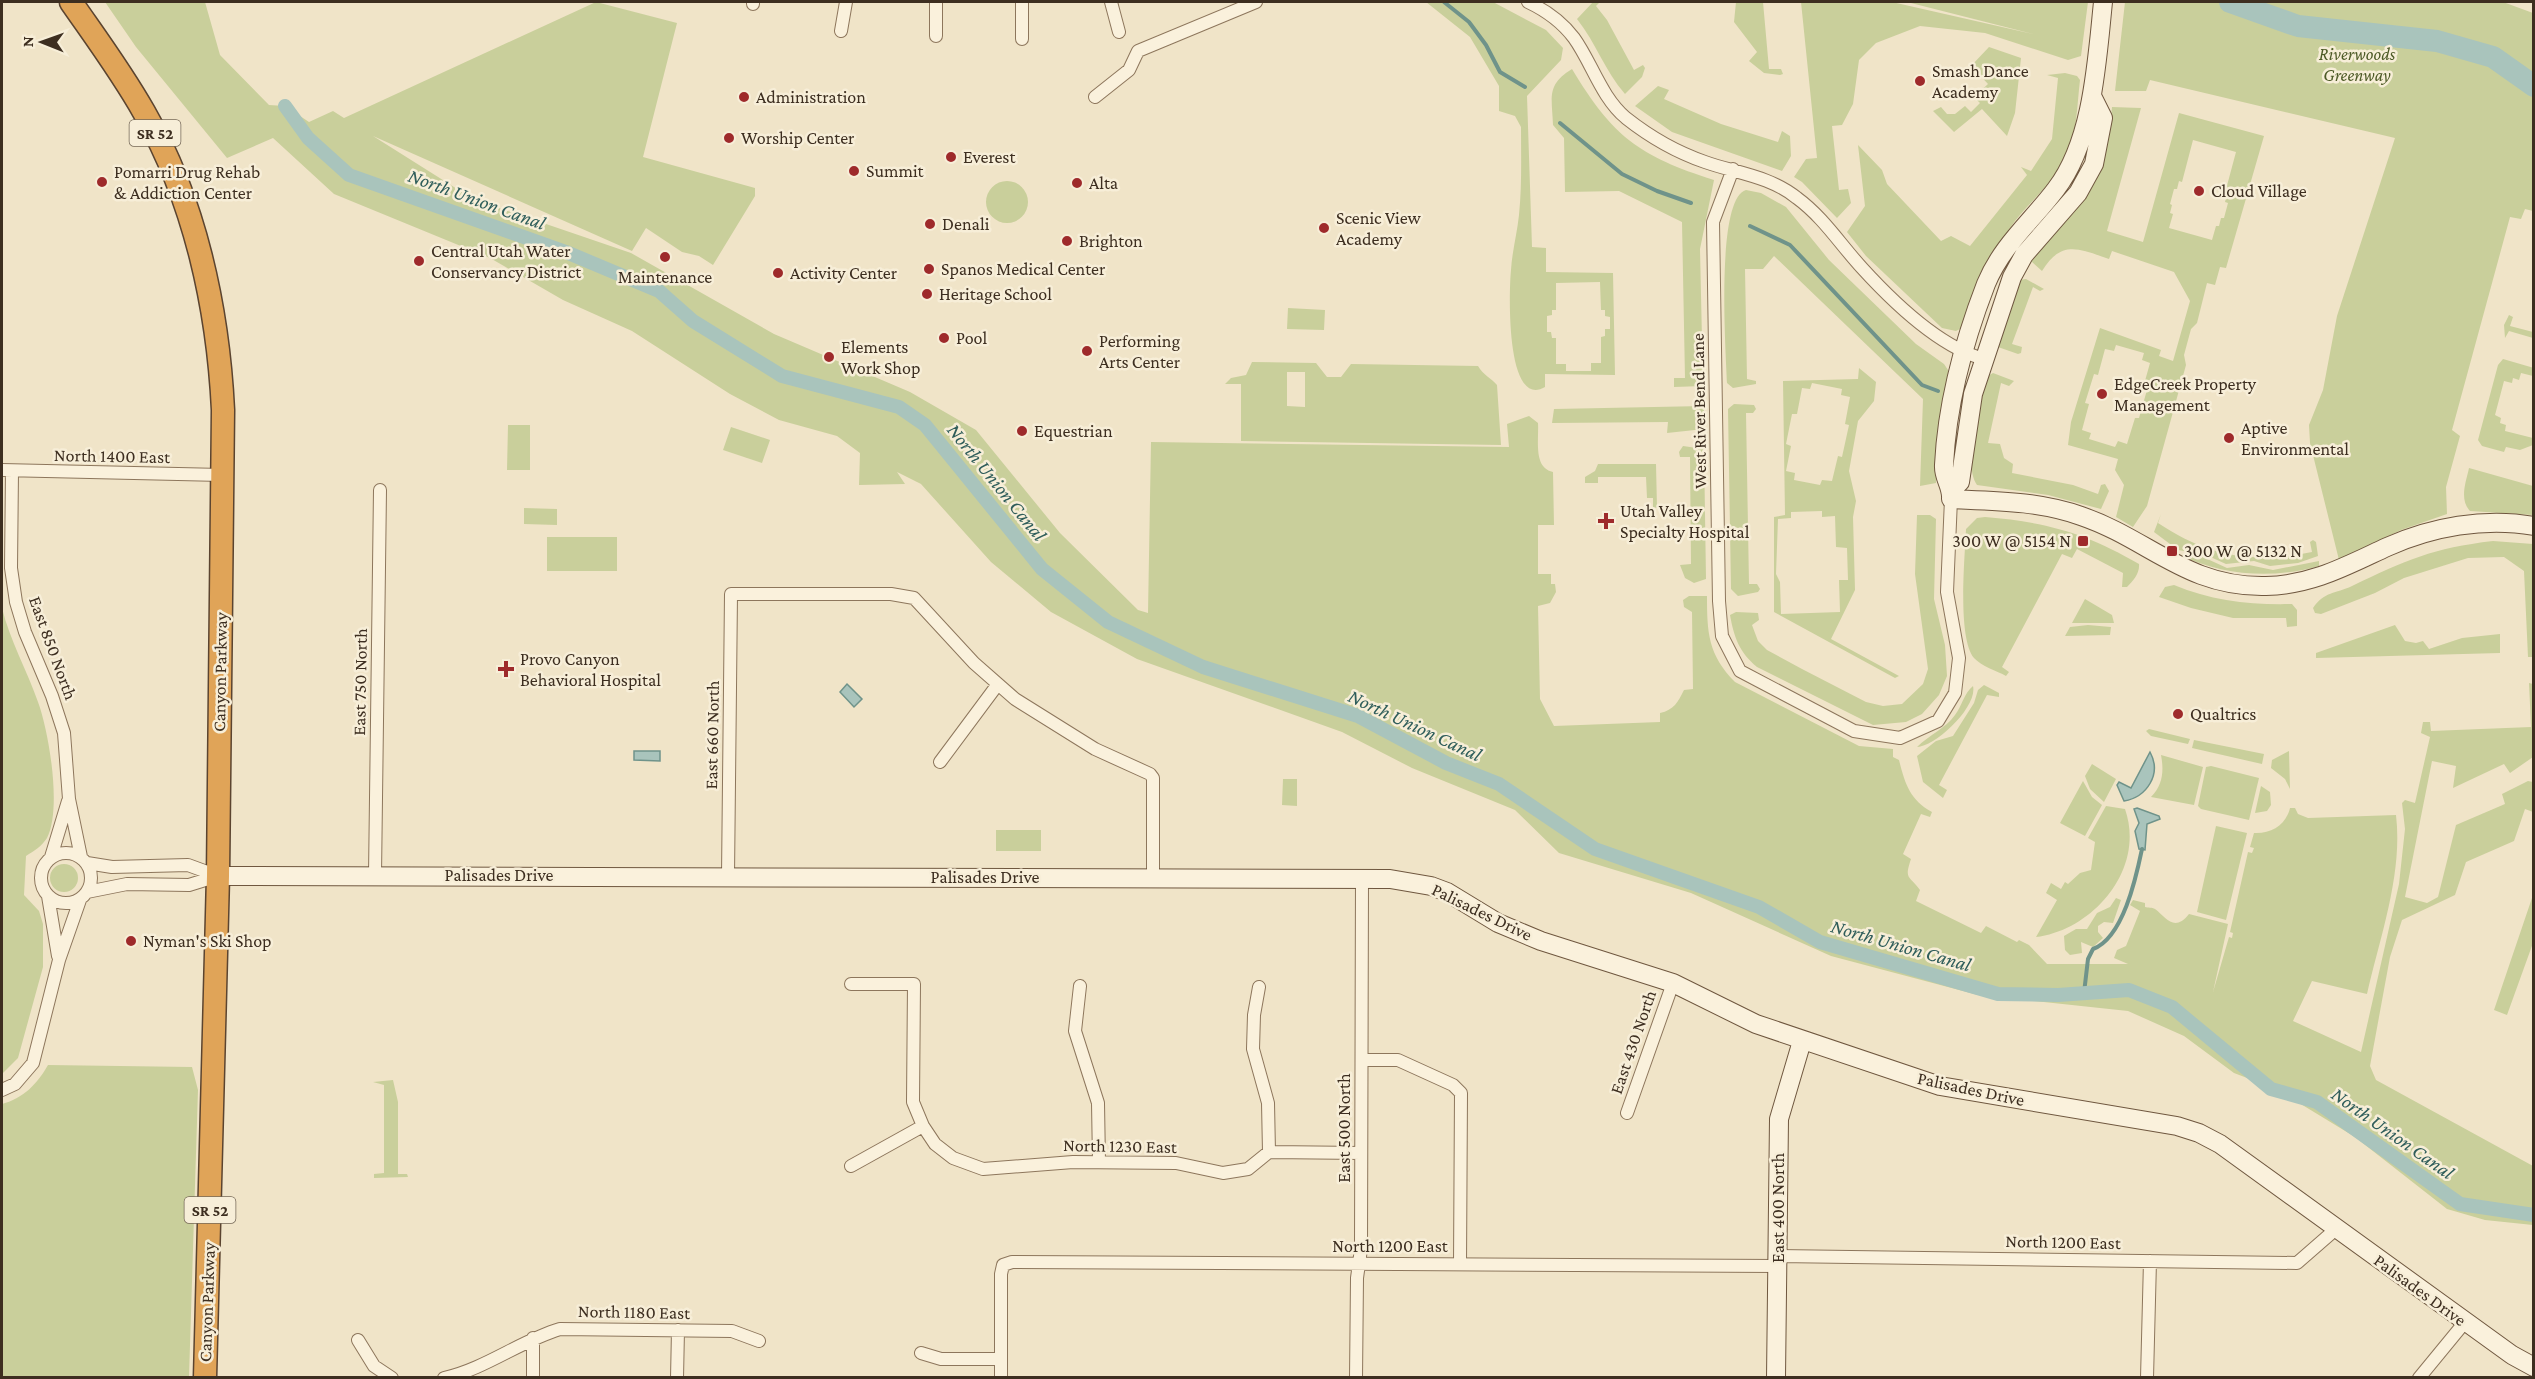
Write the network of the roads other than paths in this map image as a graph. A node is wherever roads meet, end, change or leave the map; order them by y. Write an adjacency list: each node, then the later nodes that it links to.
1 (71, 2): 19 (highway, Canyon Parkway / SR 52)
2 (846, 2): 9 (street)
3 (936, 2): 11 (street)
4 (1022, 2): 12 (street)
5 (1111, 2): 10 (street)
6 (1256, 2): 13 (street)
7 (1528, 2): 15 (street)
8 (2102, 7): 14 (street)
9 (841, 32)
10 (1119, 32)
11 (936, 36)
12 (1022, 39)
13 (1095, 97)
14 (2093, 98): 16 (street); 17 (street)
15 (1733, 170): 16 (street); 21 (street, West River Bend Lane)
16 (1964, 354): 17 (street); 21 (street)
17 (1984, 359): 21 (street)
18 (7, 471): 19 (street, North 1400 East); 25 (street, East 850 North)
19 (222, 475): 29 (highway, Canyon Parkway / SR 52)
20 (380, 490): 28 (street, East 750 North)
21 (1951, 495): 22 (street)
22 (2534, 525)
23 (998, 684): 24 (street); 30 (street, East 660 North); 31 (street)
24 (940, 762)
25 (69, 799): 26 (street, East 850 North); 27 (street, East 850 North)
26 (51, 857): 27 (street); 33 (street)
27 (84, 860): 29 (street, Palisades Drive); 34 (street)
28 (375, 875): 29 (street, Palisades Drive); 30 (street, Palisades Drive)
29 (218, 876): 34 (street, Palisades Drive); 62 (highway, Canyon Parkway / SR 52)
30 (728, 876): 31 (street, Palisades Drive)
31 (1153, 878): 32 (street, Palisades Drive)
32 (1362, 879): 36 (street, Palisades Drive); 41 (street, East 500 North)
33 (48, 896): 34 (street); 35 (street)
34 (83, 896): 35 (street)
35 (59, 960): 42 (street)
36 (1673, 983): 40 (street, Palisades Drive); 43 (street, East 430 North)
37 (851, 984): 44 (street)
38 (1080, 986): 47 (street)
39 (1259, 987): 45 (street)
40 (1802, 1041): 49 (street, Palisades Drive); 50 (street, East 400 North)
41 (1362, 1060): 46 (street, East 500 North); 53 (street)
42 (2, 1090)
43 (1627, 1113)
44 (923, 1126): 47 (street, North 1230 East); 48 (street)
45 (1269, 1152): 46 (street); 47 (street, North 1230 East)
46 (1361, 1153): 52 (street, East 500 North)
47 (1099, 1162)
48 (851, 1166)
49 (2336, 1229): 51 (street, North 1200 East); 54 (street, Palisades Drive)
50 (1778, 1261): 51 (street, North 1200 East); 53 (street, North 1200 East); 69 (street, East 400 North)
51 (2150, 1261): 70 (street)
52 (1359, 1264): 53 (street, North 1200 East); 60 (street, North 1200 East); 68 (street, East 500 North)
53 (1460, 1264)
54 (2465, 1322): 61 (street, Palisades Drive); 71 (street)
55 (678, 1330): 56 (street, North 1180 East); 58 (street, North 1180 East); 66 (street)
56 (533, 1338): 64 (street, North 1180 East); 65 (street)
57 (358, 1340): 63 (street)
58 (759, 1341)
59 (921, 1353): 60 (street)
60 (1001, 1359): 67 (street)
61 (2534, 1367)
62 (205, 1377)
63 (392, 1377)
64 (444, 1377)
65 (533, 1377)
66 (677, 1377)
67 (1001, 1377)
68 (1356, 1377)
69 (1776, 1377)
70 (2147, 1377)
71 (2419, 1377)

